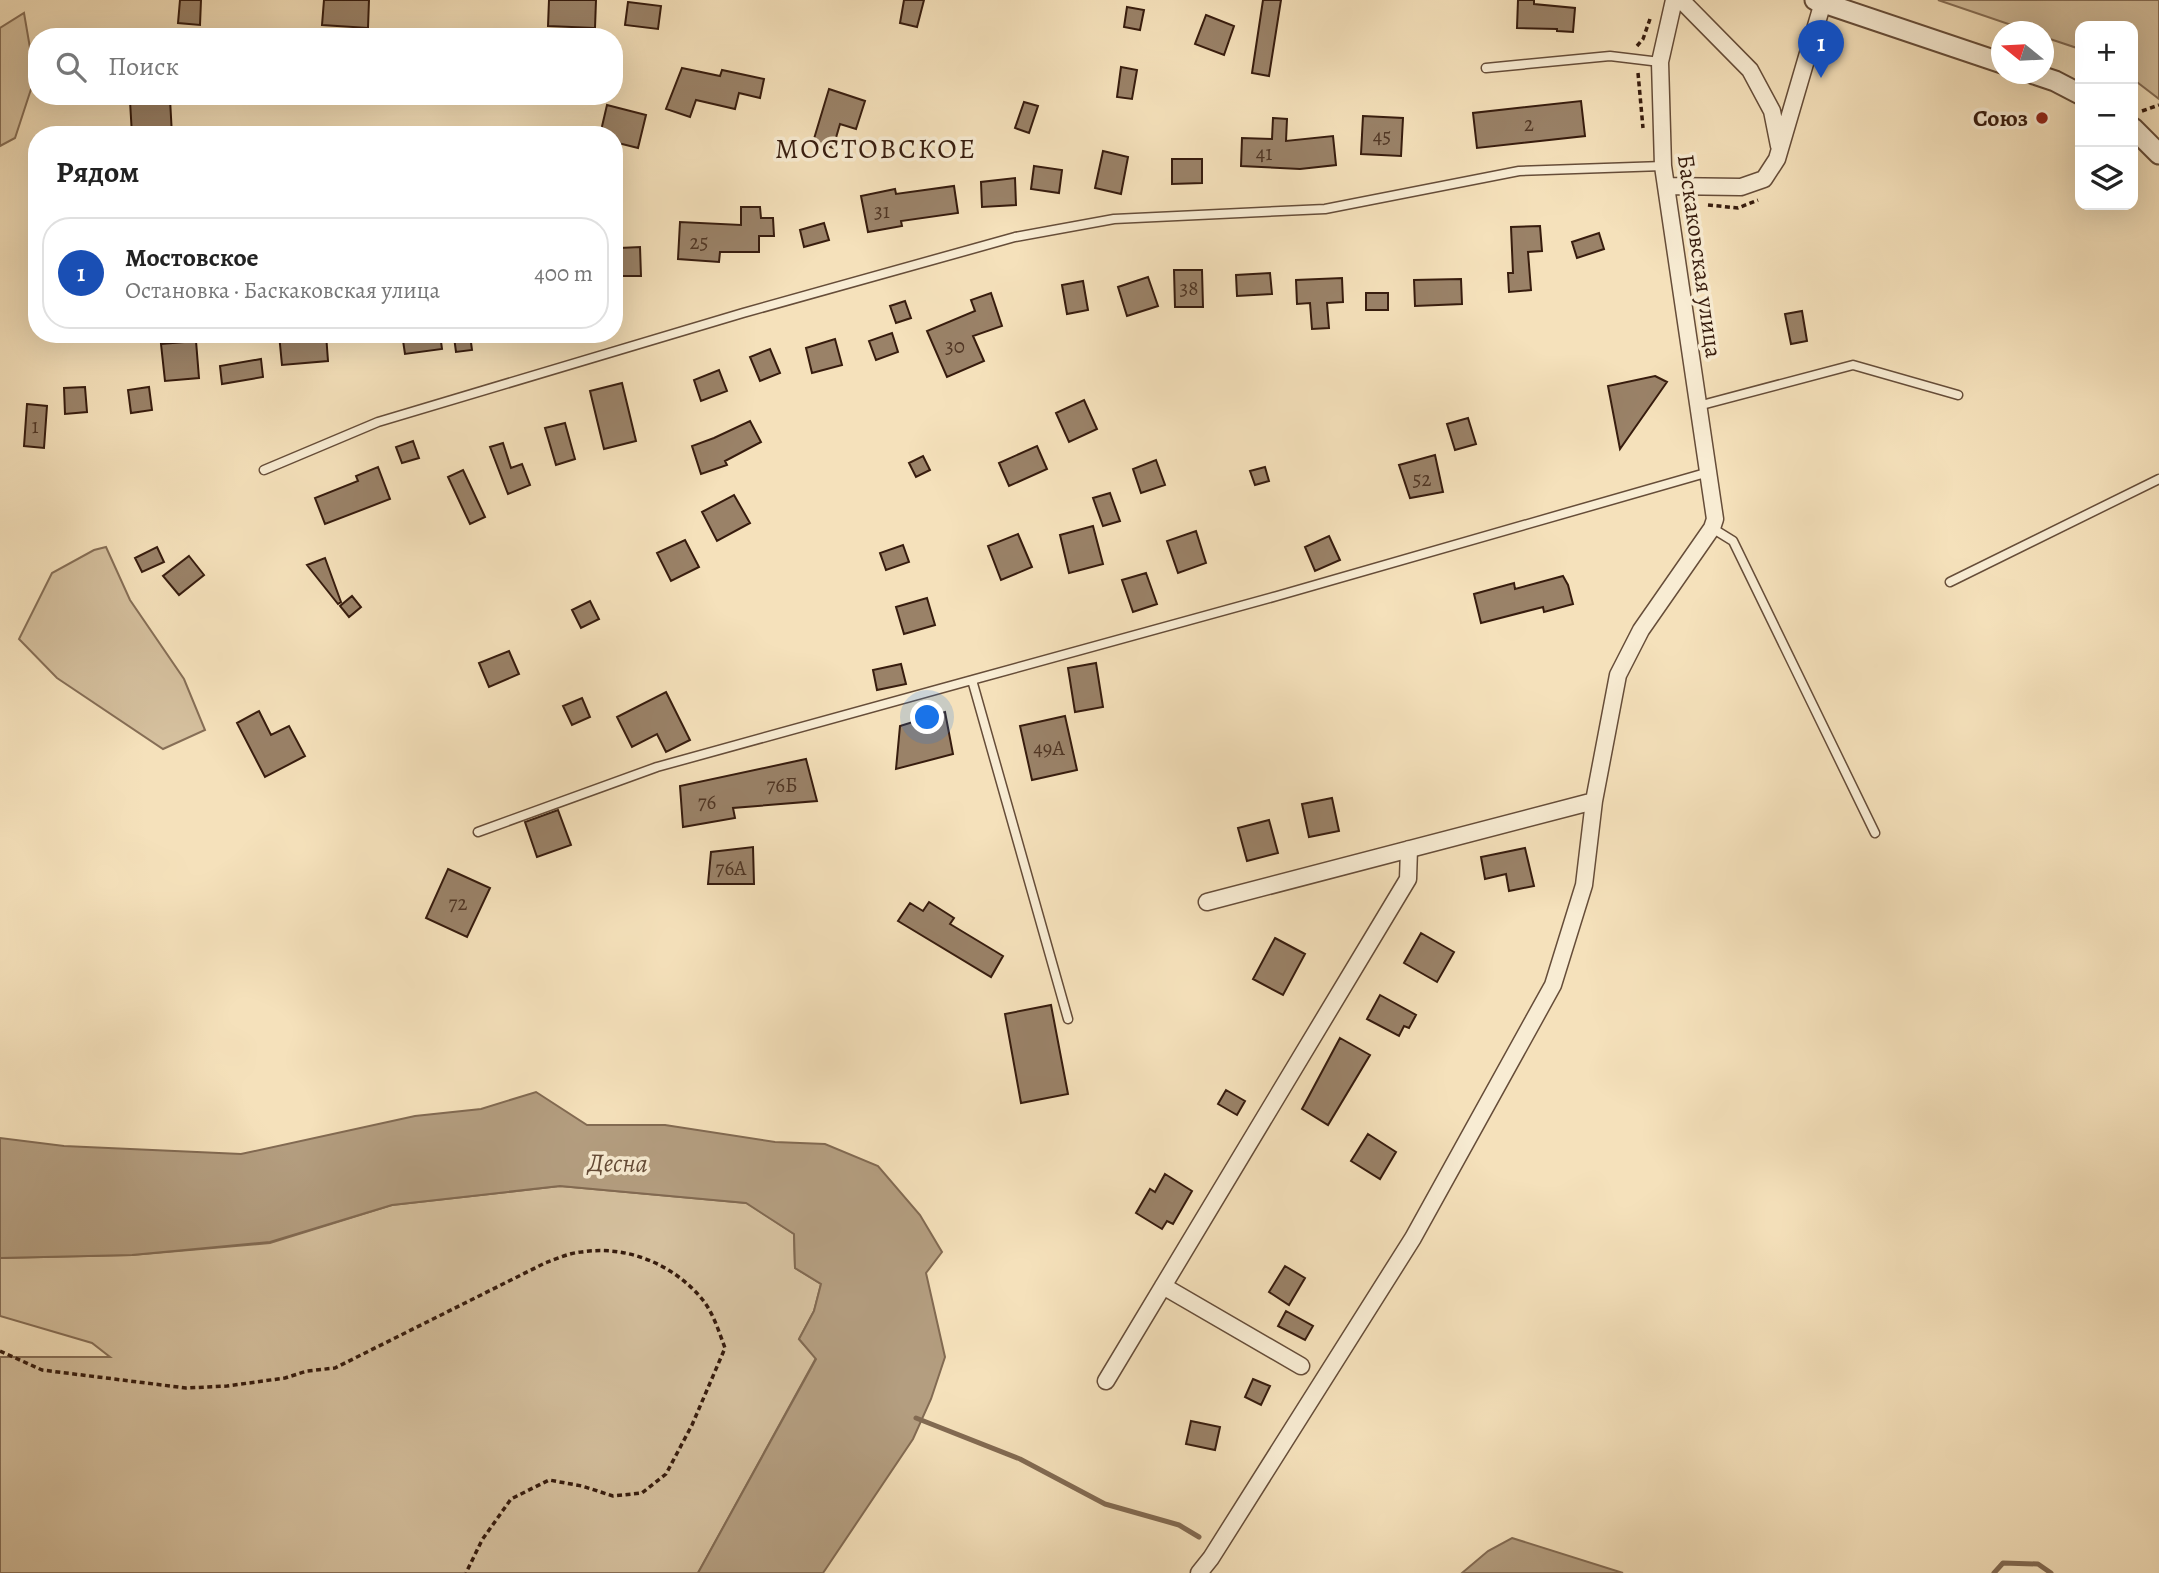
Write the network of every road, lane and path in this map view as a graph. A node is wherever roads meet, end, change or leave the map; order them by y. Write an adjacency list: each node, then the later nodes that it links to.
1 (1674, 0): 9 (street, Баскаковская улица)
2 (1681, 0): 17 (street)
3 (1819, 1): 8 (street); 17 (street)
4 (1652, 13): 5 (path)
5 (1643, 40): 6 (path); 7 (path)
6 (1634, 49)
7 (1640, 59): 9 (lane); 10 (lane); 16 (path)
8 (1991, 59)
9 (1660, 62): 19 (street, Баскаковская улица)
10 (1486, 68)
11 (2054, 81): 12 (street)
12 (2075, 91)
13 (2159, 105): 14 (path)
14 (2138, 112)
15 (2138, 133): 18 (street)
16 (1645, 139)
17 (1780, 152): 20 (street)
18 (2159, 155)
19 (1664, 166): 20 (street, Баскаковская улица); 23 (lane)
20 (1666, 186): 22 (street, Баскаковская улица)
21 (1958, 395): 22 (lane)
22 (1698, 406): 24 (street, Баскаковская улица)
23 (264, 470)
24 (1709, 472): 26 (street, Баскаковская улица); 28 (lane)
25 (2159, 479): 27 (lane)
26 (1714, 523): 29 (street); 31 (lane)
27 (1950, 582)
28 (972, 680): 30 (lane); 34 (lane)
29 (1594, 801): 32 (street); 39 (street)
30 (478, 832)
31 (1875, 833)
32 (1409, 849): 33 (street); 35 (street)
33 (1207, 902)
34 (1068, 1018)
35 (1163, 1286): 37 (street); 38 (street)
36 (0, 1351): 40 (path)
37 (1301, 1366)
38 (1106, 1381)
39 (1211, 1566): 41 (street)
40 (466, 1573)
41 (1199, 1573)

